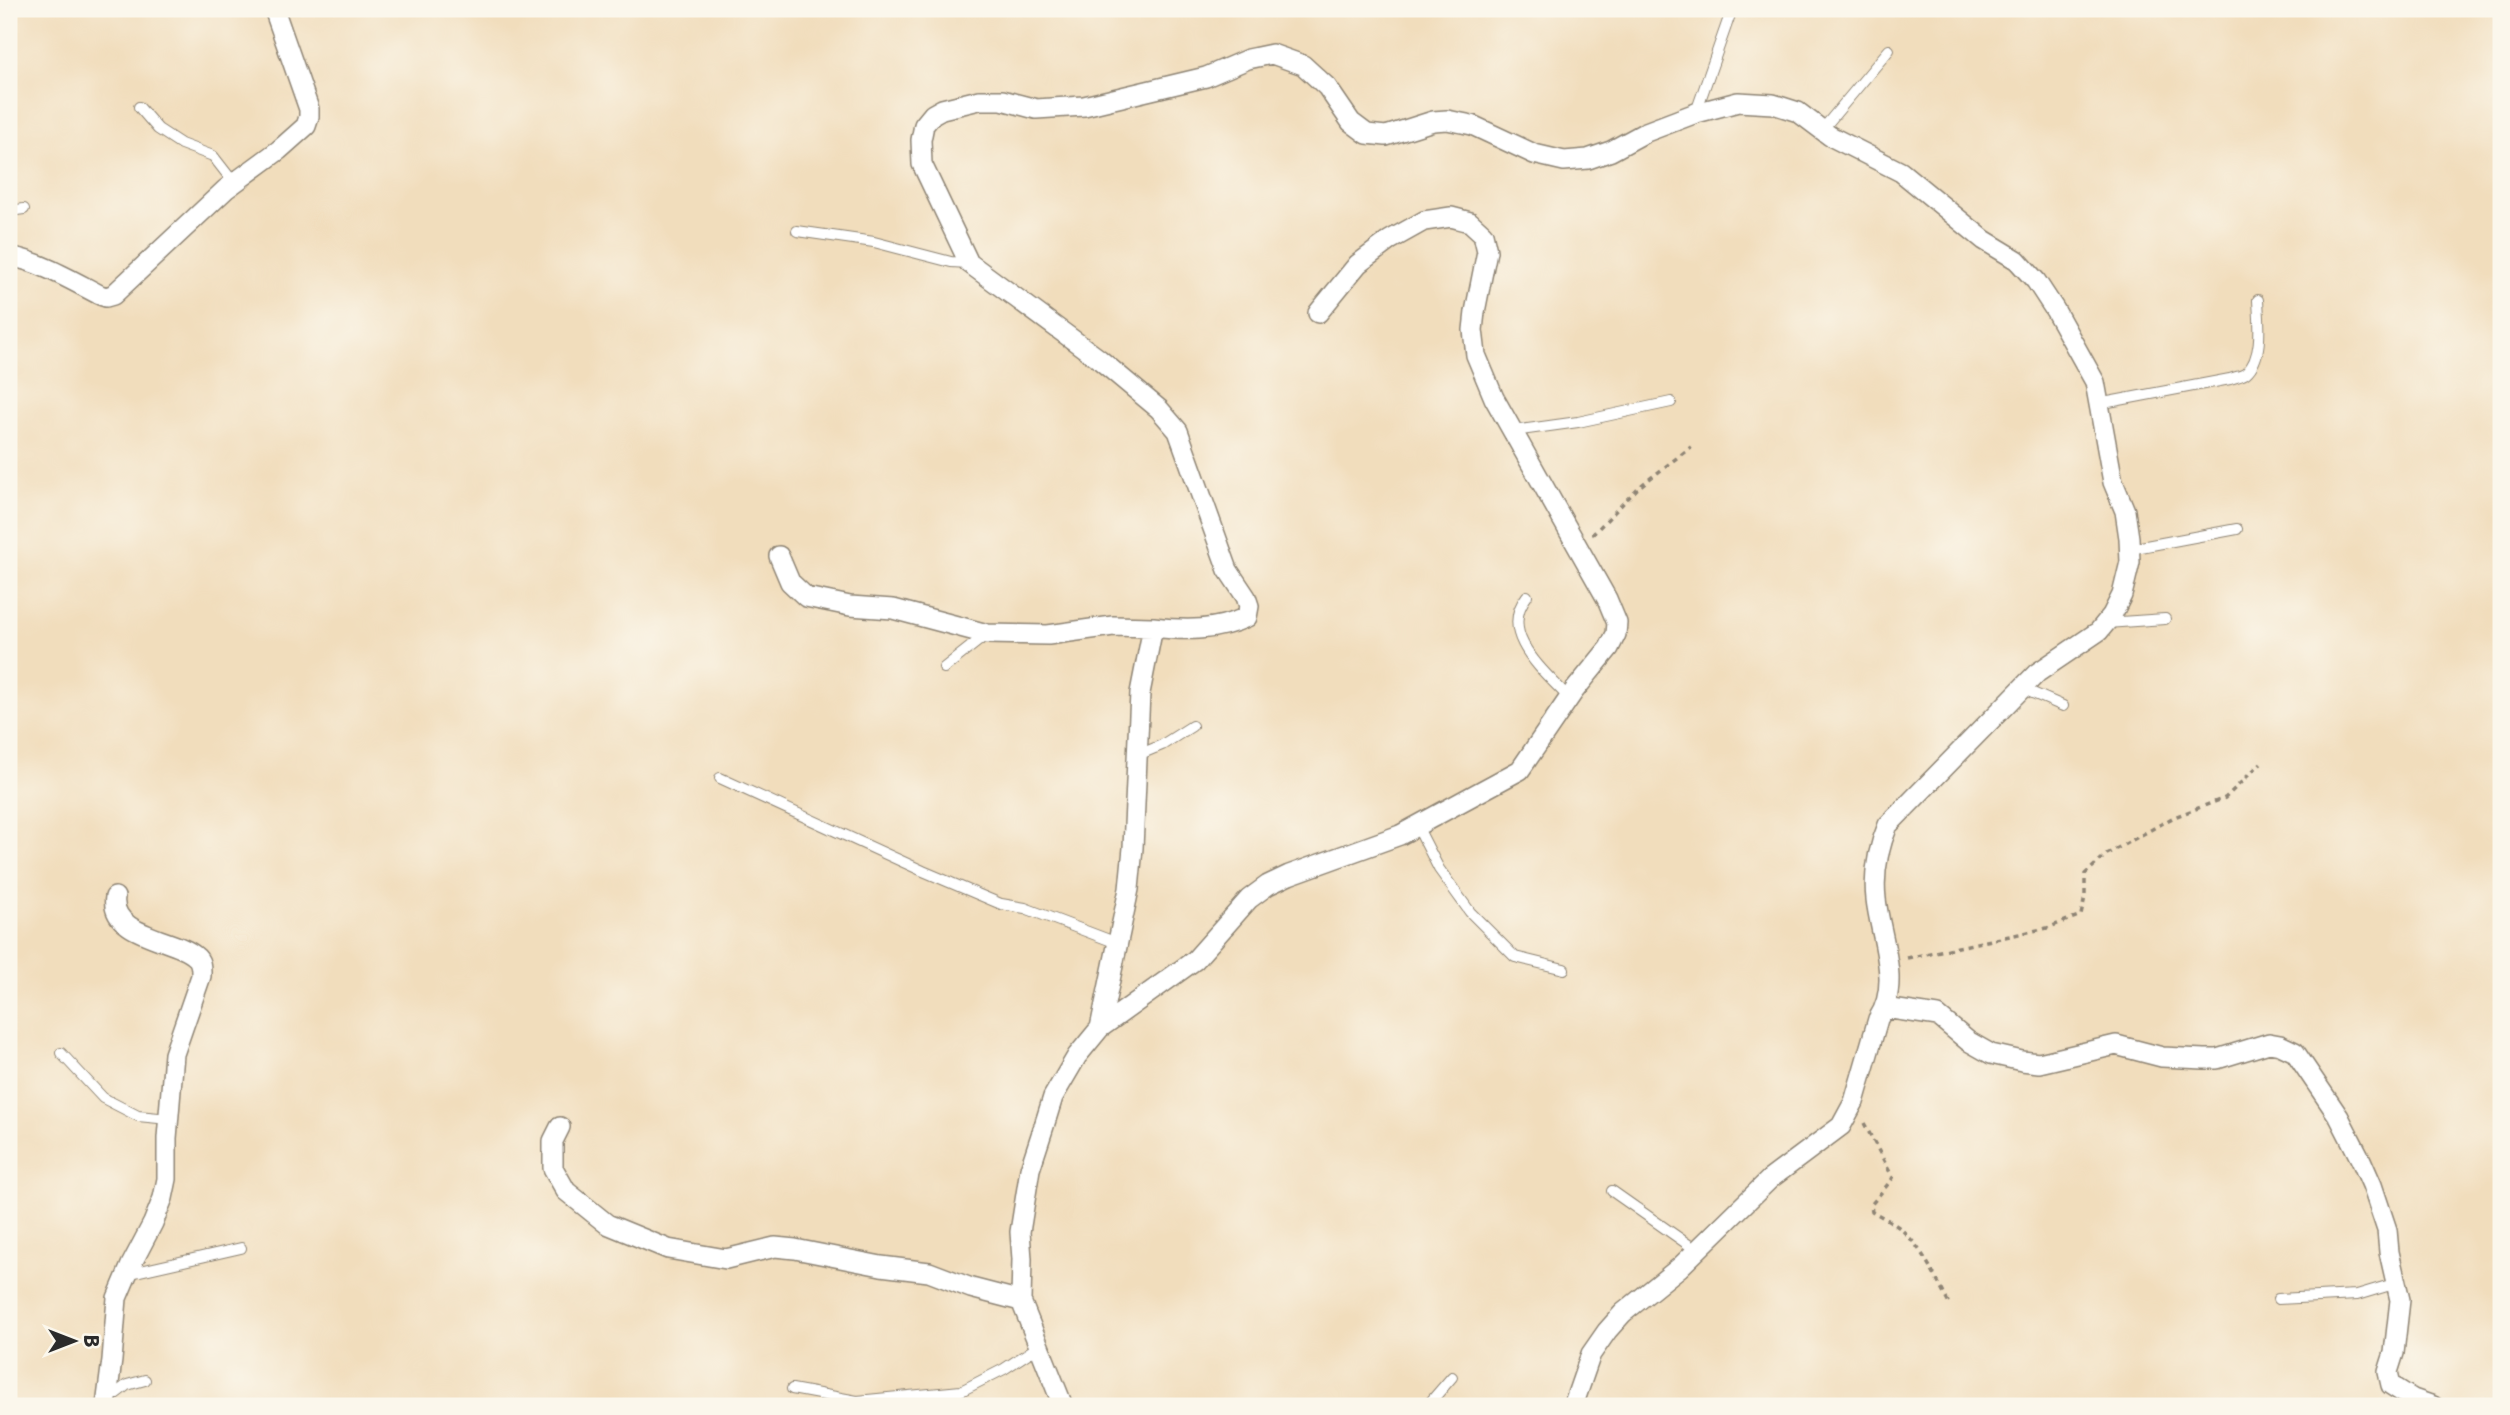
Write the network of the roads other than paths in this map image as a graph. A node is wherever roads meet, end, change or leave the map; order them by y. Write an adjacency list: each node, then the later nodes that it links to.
1 (274, 9): 7 (street)
2 (1732, 9): 5 (lane)
3 (1889, 50): 6 (lane)
4 (139, 107): 7 (lane)
5 (1696, 113): 6 (street); 12 (street)
6 (1822, 130): 16 (street)
7 (234, 183): 11 (street)
8 (24, 209): 9 (lane)
9 (9, 211)
10 (797, 230): 12 (lane)
11 (9, 256)
12 (969, 263): 24 (street)
13 (2258, 300): 16 (lane)
14 (1318, 313): 17 (street)
15 (1671, 402): 17 (lane)
16 (2098, 404): 19 (street)
17 (1513, 431): 28 (street)
18 (2237, 529): 19 (lane)
19 (2130, 549): 23 (street)
20 (779, 556): 25 (street)
21 (1527, 596): 28 (lane)
22 (2165, 619): 23 (lane)
23 (2105, 624): 27 (street)
24 (1153, 627): 25 (street); 31 (street)
25 (987, 634): 26 (lane)
26 (944, 668)
27 (2021, 688): 29 (lane); 37 (street)
28 (1569, 698): 33 (street)
29 (2063, 706)
30 (1192, 726): 31 (lane)
31 (1138, 755): 35 (street)
32 (720, 778): 35 (lane)
33 (1417, 826): 36 (lane); 38 (street)
34 (115, 897): 40 (street)
35 (1117, 943): 38 (street)
36 (1564, 969)
37 (1885, 1008): 44 (street); 46 (street)
38 (1100, 1028): 48 (street)
39 (61, 1053): 40 (lane)
40 (169, 1119): 45 (street)
41 (560, 1127): 48 (street)
42 (1612, 1191): 44 (lane)
43 (241, 1248): 45 (lane)
44 (1696, 1250): 56 (street)
45 (126, 1275): 53 (street)
46 (2398, 1283): 47 (lane); 57 (street)
47 (2278, 1299)
48 (1021, 1301): 49 (street)
49 (1039, 1346): 52 (lane); 54 (street)
50 (1452, 1377): 55 (lane)
51 (145, 1380): 53 (lane)
52 (792, 1389)
53 (106, 1404)
54 (1063, 1406)
55 (1427, 1406)
56 (1573, 1406)
57 (2433, 1406)

